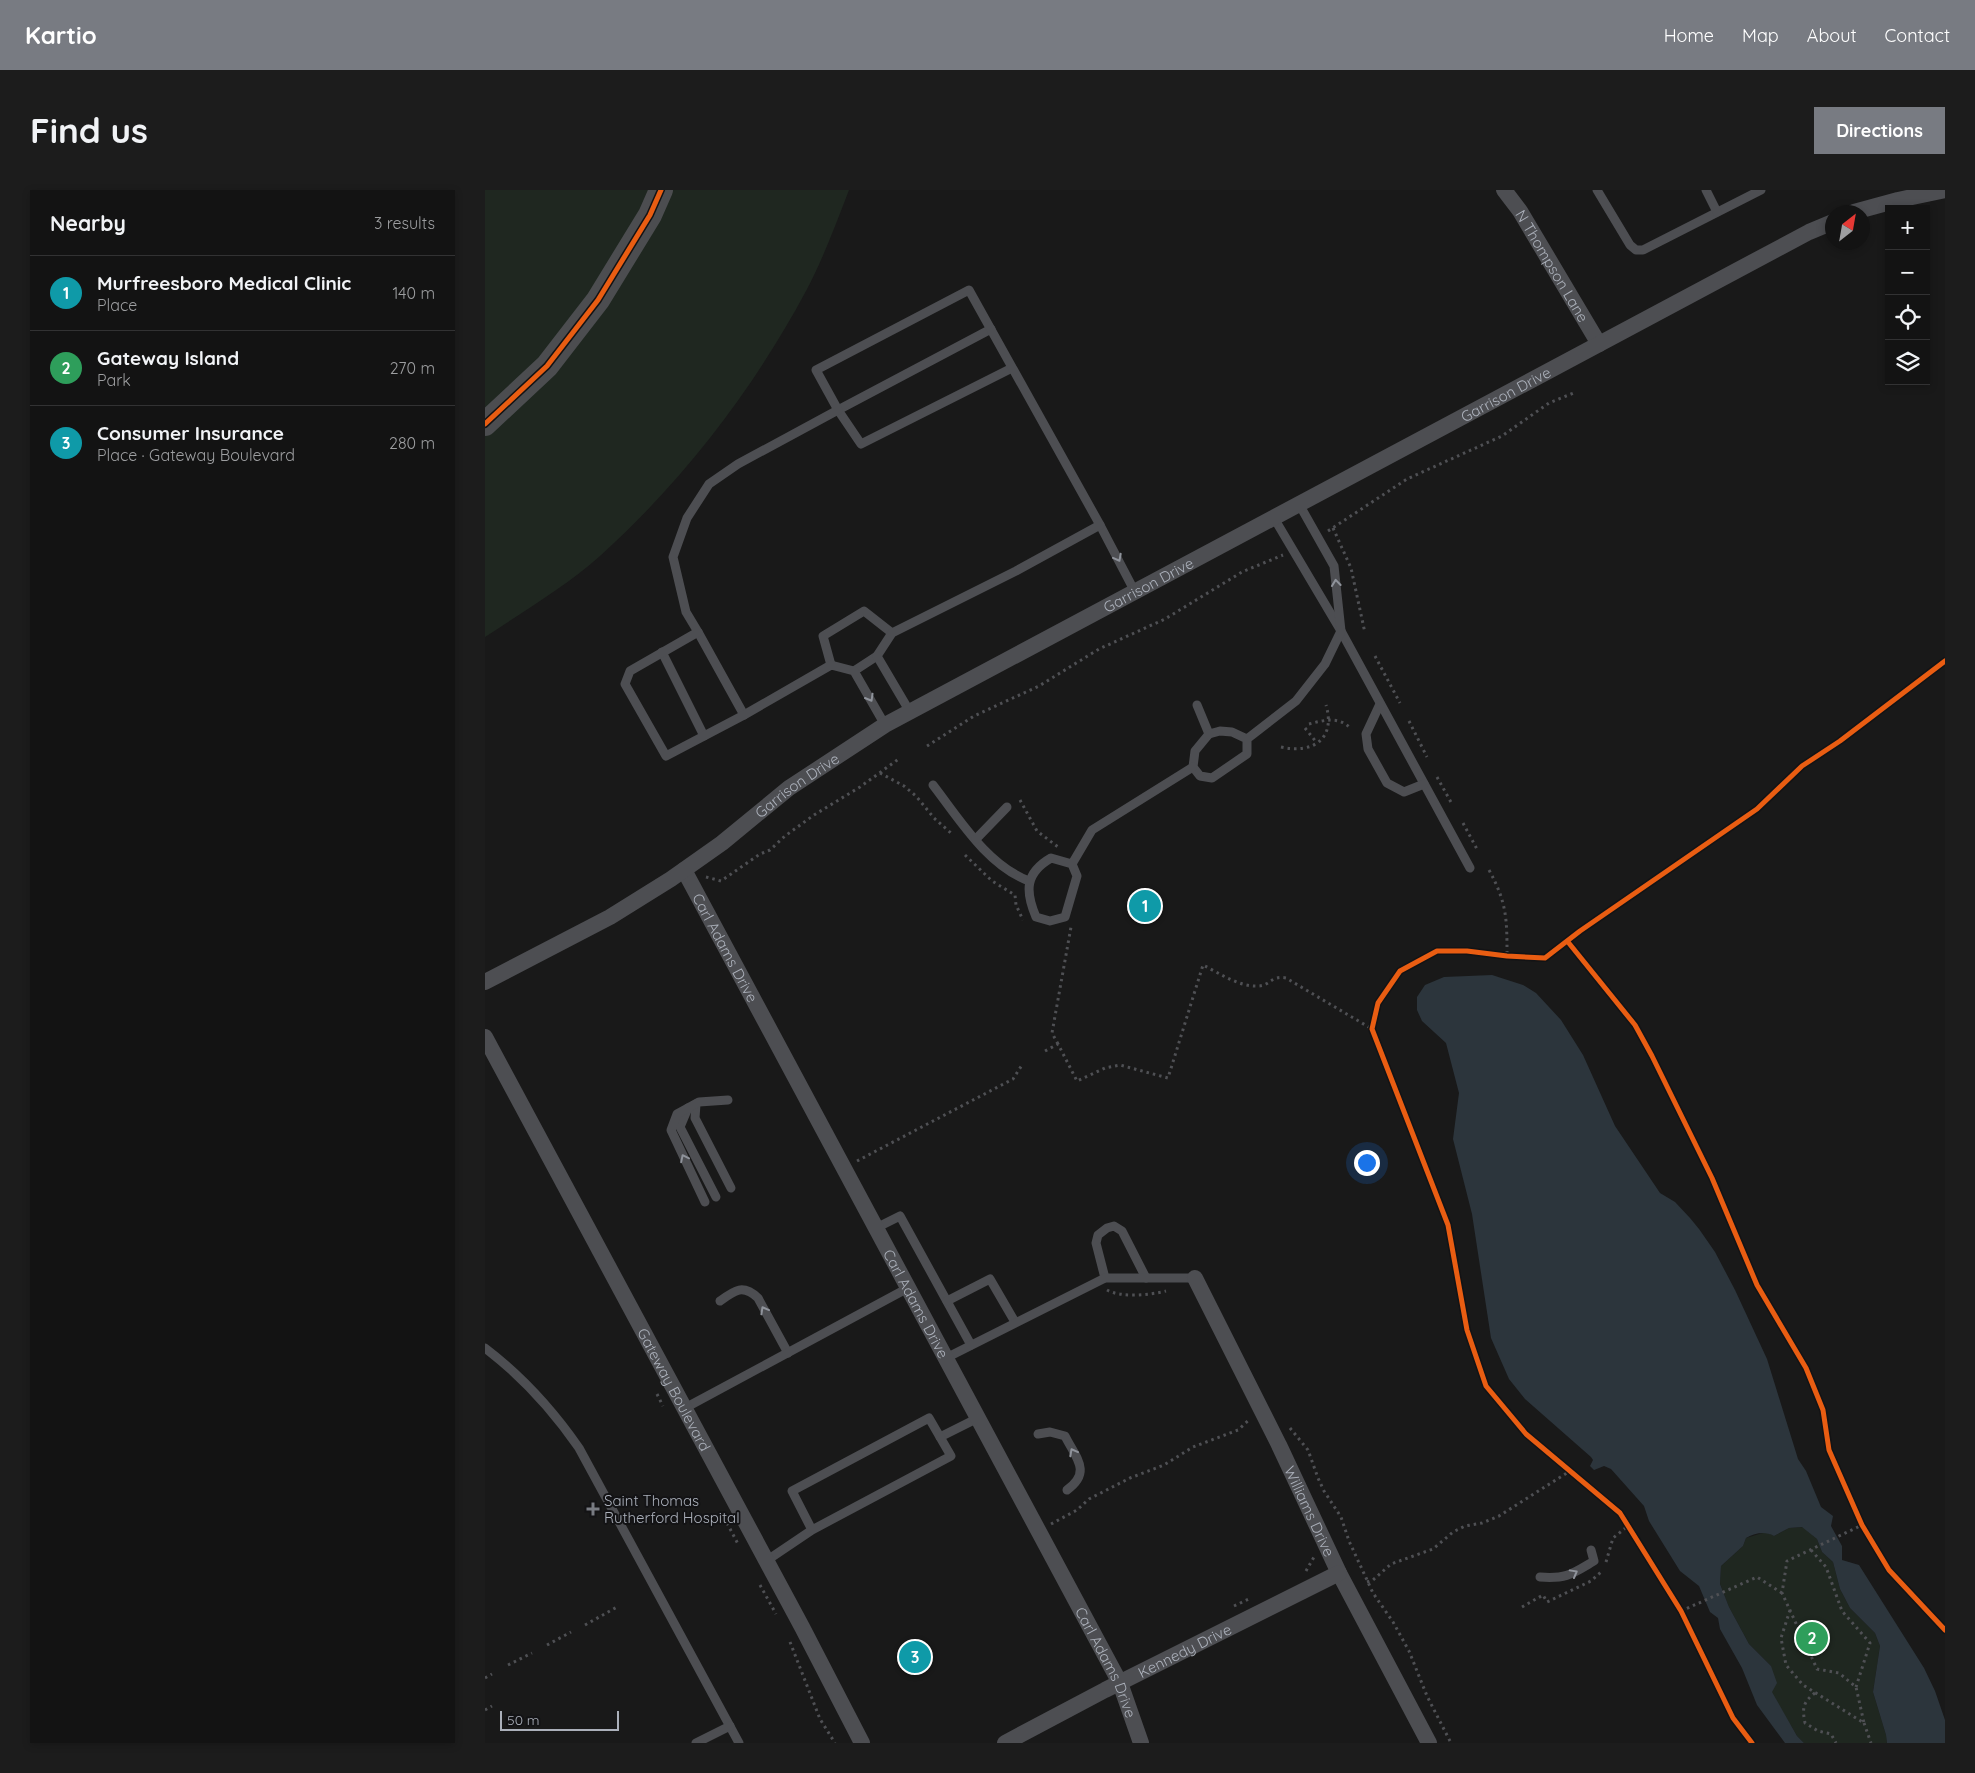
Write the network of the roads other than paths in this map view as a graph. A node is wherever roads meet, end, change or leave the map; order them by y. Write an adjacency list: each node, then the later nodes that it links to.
1 (661, 190): 15 (main road)
2 (1504, 190): 12 (street, N Thompson Lane)
3 (1597, 190): 9 (lane)
4 (1706, 190): 9 (lane)
5 (1761, 190): 9 (lane)
6 (1945, 190): 7 (street)
7 (1897, 195): 8 (street)
8 (1870, 206)
9 (1717, 212)
10 (1825, 225): 12 (street, Garrison Drive)
11 (991, 329): 13 (lane); 14 (lane); 14 (lane)
12 (1599, 344): 16 (street, Garrison Drive)
13 (1012, 368): 14 (lane); 18 (lane)
14 (838, 410): 21 (lane)
15 (485, 424)
16 (1299, 504): 17 (street, Garrison Drive); 20 (lane, one-way to 16)
17 (1274, 518): 19 (street, Garrison Drive); 20 (lane)
18 (1100, 525): 19 (lane, one-way to 19); 22 (lane)
19 (1135, 592): 29 (street, Garrison Drive)
20 (1341, 631): 27 (lane); 34 (lane)
21 (698, 632): 23 (lane); 30 (lane)
22 (892, 633): 24 (lane); 25 (lane)
23 (663, 652): 33 (lane); 33 (lane)
24 (877, 656): 26 (lane); 29 (lane)
25 (831, 664): 26 (lane); 30 (lane)
26 (854, 671): 31 (lane, one-way to 31)
27 (1380, 704): 36 (lane); 36 (lane)
28 (1197, 706): 32 (lane)
29 (910, 712): 31 (street, Garrison Drive)
30 (744, 715): 33 (lane)
31 (885, 725): 42 (street, Garrison Drive)
32 (1209, 734): 34 (lane); 35 (lane)
33 (704, 736)
34 (1247, 740): 35 (lane)
35 (1193, 767): 40 (lane)
36 (1424, 784): 41 (lane)
37 (933, 785): 39 (lane)
38 (1007, 807): 39 (lane)
39 (976, 839): 43 (lane)
40 (1072, 864): 43 (lane); 43 (lane)
41 (1470, 868)
42 (684, 870): 44 (street, Garrison Drive); 51 (street, Carl Adams Drive)
43 (1029, 881)
44 (485, 982)
45 (485, 1037): 63 (street, Gateway Boulevard)
46 (728, 1100): 47 (lane)
47 (692, 1106): 48 (lane); 49 (lane); 50 (lane, one-way to 47)
48 (731, 1188)
49 (716, 1196)
50 (705, 1202)
51 (876, 1228): 55 (street, Carl Adams Drive); 56 (lane)
52 (1146, 1278): 53 (lane); 54 (lane); 54 (lane)
53 (1195, 1278): 71 (street, Williams Drive)
54 (1105, 1283): 58 (lane)
55 (908, 1288): 61 (lane); 62 (street, Carl Adams Drive)
56 (947, 1300): 58 (lane); 59 (lane)
57 (719, 1301): 61 (lane, one-way to 57)
58 (1015, 1322): 59 (lane)
59 (971, 1345): 62 (lane)
60 (485, 1348): 74 (lane)
61 (788, 1353): 63 (lane)
62 (945, 1358): 64 (street, Carl Adams Drive)
63 (685, 1408): 70 (street, Gateway Boulevard)
64 (977, 1418): 66 (lane); 73 (street, Carl Adams Drive)
65 (1038, 1434): 67 (lane, one-way to 65)
66 (940, 1437): 68 (lane); 68 (lane)
67 (1067, 1490)
68 (812, 1530): 70 (lane)
69 (1591, 1550): 72 (lane, one-way to 69)
70 (766, 1561): 77 (street, Gateway Boulevard)
71 (1339, 1573): 73 (street, Kennedy Drive); 80 (street, Williams Drive)
72 (1540, 1577)
73 (1120, 1683): 78 (street, Kennedy Drive); 79 (street, Carl Adams Drive)
74 (730, 1726): 75 (lane); 76 (lane)
75 (696, 1743)
76 (739, 1743)
77 (862, 1743)
78 (1005, 1743)
79 (1141, 1743)
80 (1429, 1743)

